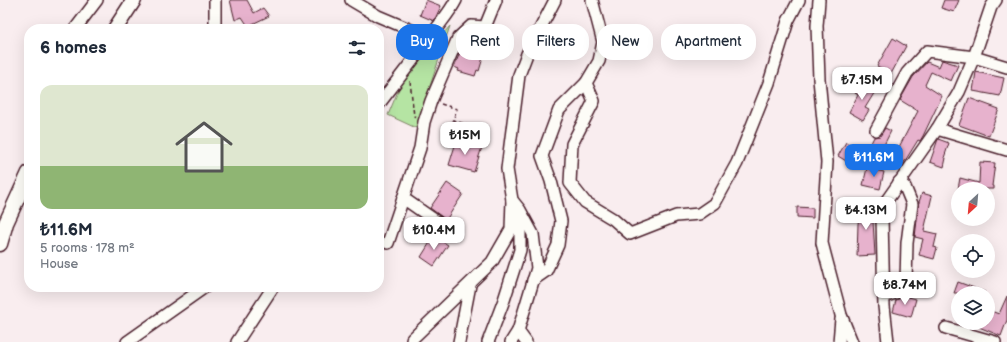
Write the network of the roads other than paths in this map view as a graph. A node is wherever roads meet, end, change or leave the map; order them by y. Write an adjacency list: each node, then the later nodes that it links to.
1 (97, 0): 13 (street)
2 (134, 0): 14 (main road)
3 (215, 0): 15 (street)
4 (351, 0): 16 (street)
5 (449, 0): 17 (street)
6 (456, 0): 18 (street)
7 (496, 0): 29 (street)
8 (555, 0): 30 (street)
9 (592, 0): 22 (street)
10 (799, 0): 22 (street)
11 (819, 0): 41 (street)
12 (996, 0): 19 (street)
13 (79, 24)
14 (118, 24)
15 (215, 24)
16 (397, 24)
17 (439, 24)
18 (440, 24)
19 (974, 57): 21 (street); 24 (street); 25 (street)
20 (413, 60): 23 (street)
21 (1007, 67)
22 (586, 83): 36 (street)
23 (384, 98)
24 (937, 129): 26 (street); 28 (street)
25 (876, 130)
26 (1007, 150)
27 (24, 181): 32 (main road)
28 (900, 182): 40 (street); 40 (street)
29 (403, 198): 33 (street); 34 (street)
30 (512, 200): 31 (street); 37 (street)
31 (520, 210): 36 (street); 48 (street)
32 (5, 215): 35 (main road)
33 (446, 228)
34 (388, 243)
35 (0, 244)
36 (533, 280): 43 (street)
37 (470, 285): 44 (street); 47 (street)
38 (198, 292): 45 (street)
39 (270, 292): 46 (street)
40 (884, 297): 53 (street)
41 (841, 315): 51 (street); 52 (street)
42 (946, 328): 54 (street)
43 (518, 331): 49 (street); 50 (street)
44 (412, 339)
45 (127, 342)
46 (238, 342)
47 (459, 342)
48 (488, 342)
49 (511, 342)
50 (526, 342)
51 (839, 342)
52 (852, 342)
53 (888, 342)
54 (995, 342)

